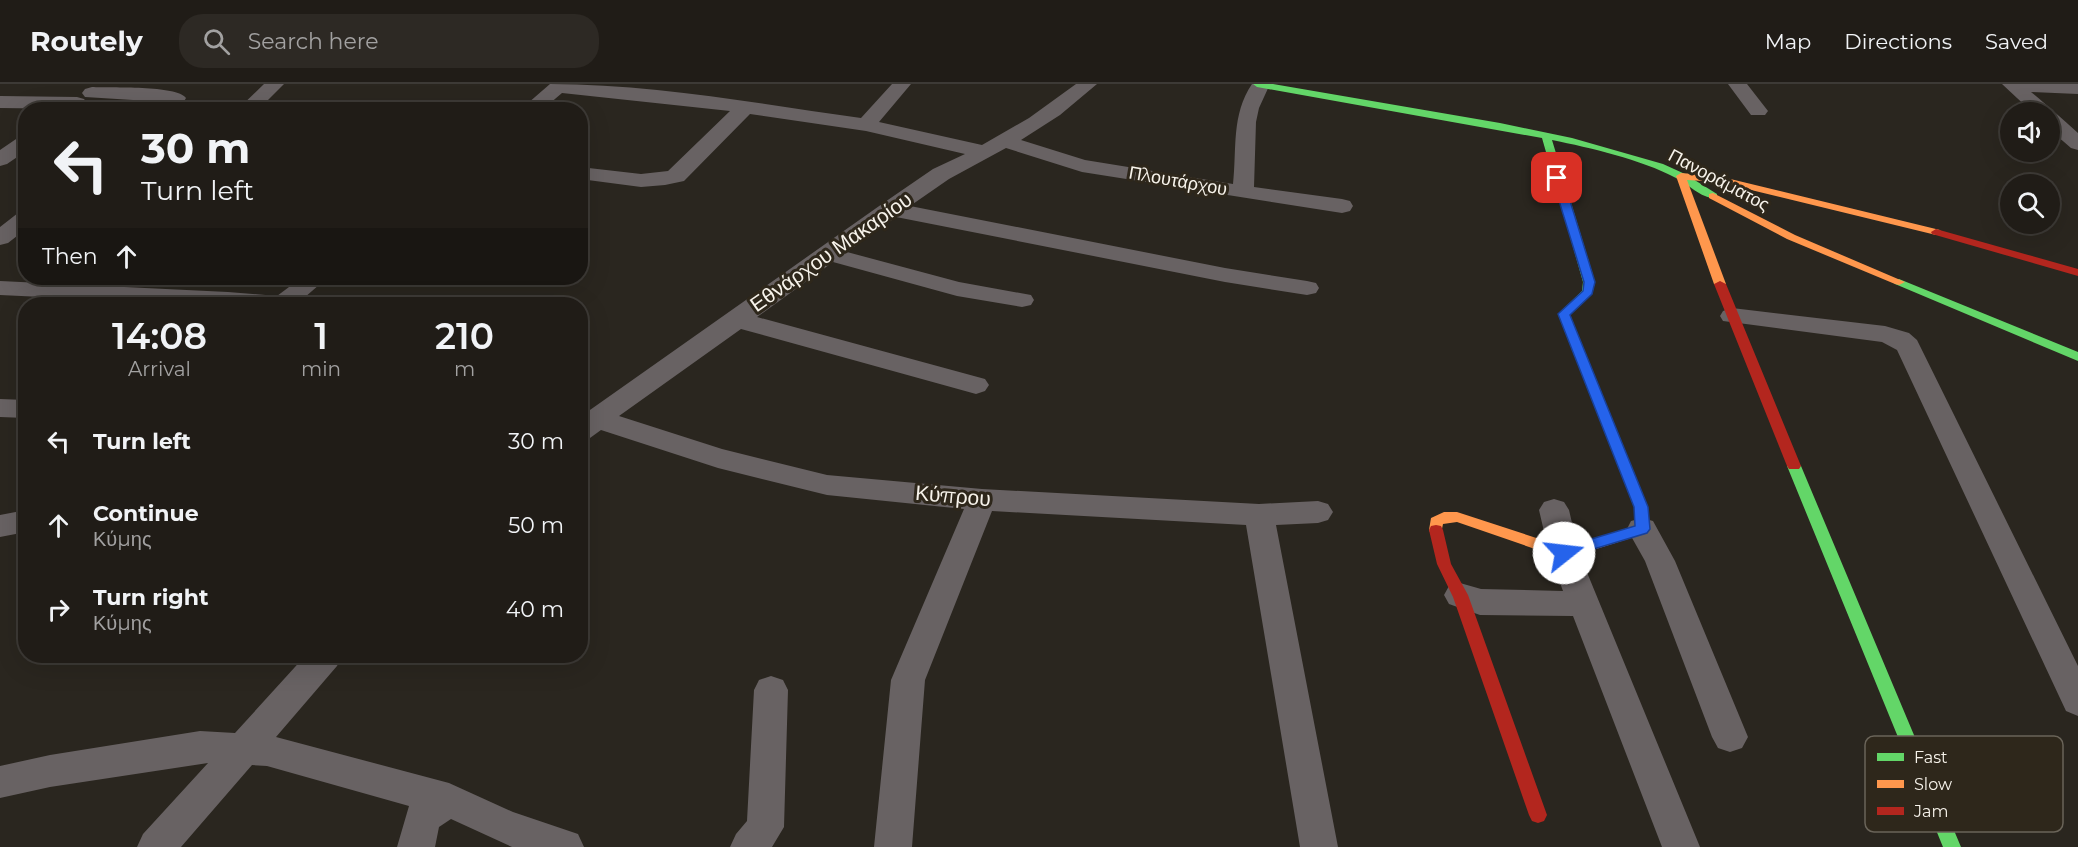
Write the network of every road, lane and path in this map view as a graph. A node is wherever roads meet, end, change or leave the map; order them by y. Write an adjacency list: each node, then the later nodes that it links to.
1 (275, 84): 13 (street)
2 (902, 84): 18 (street)
3 (1088, 84): 21 (street, Εθνάρχου Μακαρίου)
4 (1259, 84): 9 (street, Πανοράματος); 26 (street, Πλουτάρχου)
5 (1737, 84): 17 (street)
6 (2012, 84): 8 (street); 15 (street)
7 (560, 85): 14 (street); 16 (street)
8 (2078, 88)
9 (1327, 89): 20 (street, Πανοράματος)
10 (86, 98): 11 (street); 12 (street)
11 (0, 102)
12 (175, 102)
13 (255, 102)
14 (539, 102)
15 (2032, 102)
16 (745, 108): 18 (street); 24 (street)
17 (1758, 111)
18 (866, 124): 23 (street)
19 (2060, 128): 22 (street)
20 (1546, 136): 25 (street, Πανοράματος); 52 (street)
21 (1007, 142): 23 (street, Εθνάρχου Μακαρίου); 26 (street, Πλουτάρχου)
22 (2078, 144)
23 (985, 152): 28 (street, Εθνάρχου Μακαρίου)
24 (588, 174)
25 (1681, 176): 32 (street); 39 (street); 41 (street, Πανοράματος)
26 (1243, 192): 27 (street)
27 (1342, 206)
28 (890, 209): 31 (street, Εθνάρχου Μακαρίου); 35 (street)
29 (18, 224): 30 (street)
30 (0, 238)
31 (829, 254): 38 (street); 40 (street, Εθνάρχου Μακαρίου)
32 (2078, 273)
33 (306, 285): 37 (street)
34 (0, 288): 36 (street)
35 (1307, 288)
36 (187, 297)
37 (290, 297)
38 (1022, 300)
39 (1732, 316): 58 (street); 59 (street)
40 (736, 319): 42 (street); 45 (street, Εθνάρχου Μακαρίου)
41 (2077, 357)
42 (976, 385)
43 (0, 408): 44 (street)
44 (18, 409)
45 (589, 425): 46 (street, Κύπρου)
46 (982, 500): 49 (street, Κύπρου); 70 (street)
47 (1554, 510): 53 (street)
48 (1318, 512): 49 (street, Κύπρου)
49 (1258, 515): 71 (street)
50 (18, 523): 51 (street)
51 (0, 526)
52 (1642, 529): 53 (street); 60 (street)
53 (1564, 553): 54 (street); 55 (street)
54 (1460, 595): 55 (street); 64 (street)
55 (1586, 604): 72 (street)
56 (319, 663): 61 (street)
57 (771, 690): 69 (street)
58 (2078, 702)
59 (1906, 736)
60 (1730, 737)
61 (243, 748): 62 (street); 63 (street); 66 (street)
62 (0, 782)
63 (449, 800): 67 (street); 68 (street)
64 (1538, 815)
65 (1946, 832): 73 (street)
66 (156, 847)
67 (416, 847)
68 (565, 847)
69 (749, 847)
70 (893, 847)
71 (1318, 847)
72 (1681, 847)
73 (1952, 847)

